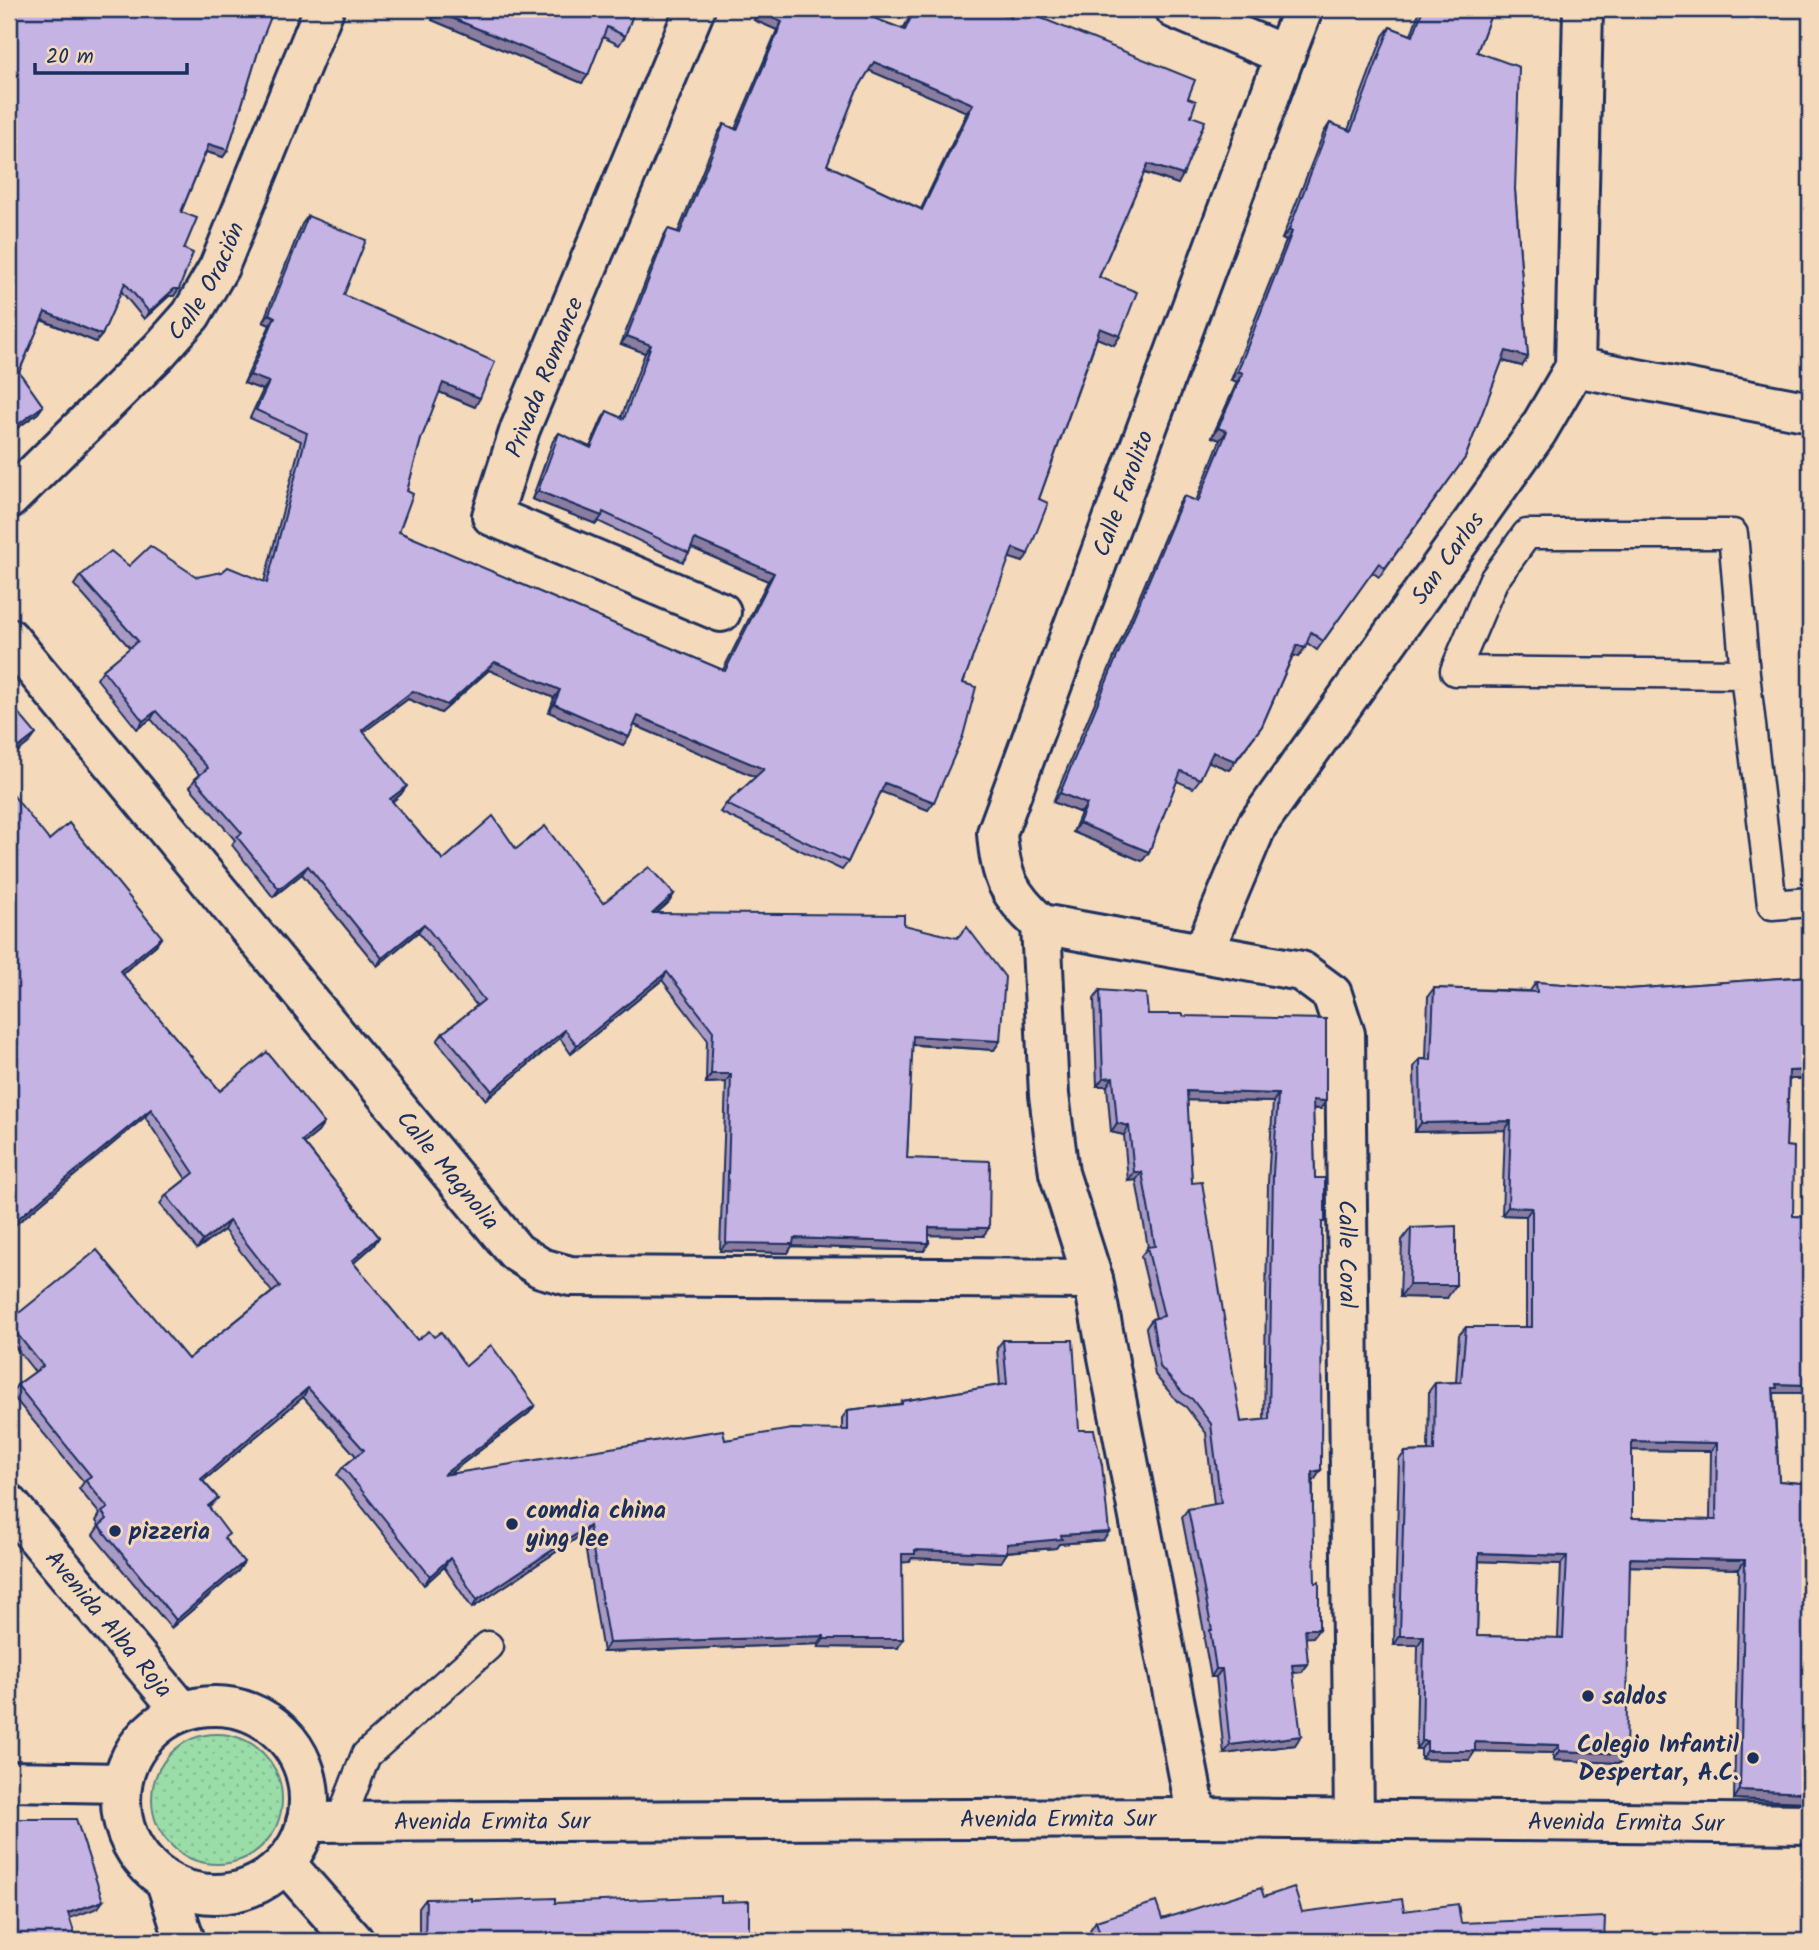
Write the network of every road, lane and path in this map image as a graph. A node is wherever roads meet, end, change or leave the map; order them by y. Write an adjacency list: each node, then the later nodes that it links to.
1 (324, 9): 9 (street, Calle Oración)
2 (695, 9): 10 (street, Privada Romance)
3 (1175, 9): 6 (street)
4 (1303, 9): 6 (street, Calle Farolito)
5 (1583, 9): 7 (street)
6 (1284, 55): 14 (street, Calle Farolito)
7 (1575, 368): 8 (street); 15 (street, San Carlos)
8 (1810, 412)
9 (9, 499)
10 (721, 612)
11 (9, 638): 16 (street, Calle Magnolia)
12 (1745, 674): 12 (lane); 13 (lane)
13 (1810, 902)
14 (1041, 923): 15 (street, Calle Coral); 16 (street)
15 (1203, 953): 23 (street, Calle Coral)
16 (1093, 1279): 22 (street)
17 (9, 1504): 19 (street, Avenida Alba Roja)
18 (488, 1646): 24 (lane)
19 (183, 1711): 21 (street); 24 (street)
20 (9, 1781): 21 (street)
21 (122, 1783): 27 (street)
22 (1197, 1818): 23 (street, Avenida Ermita Sur); 24 (street, Avenida Ermita Sur)
23 (1354, 1820): 25 (street, Avenida Ermita Sur)
24 (323, 1822): 26 (street)
25 (1810, 1824)
26 (286, 1864): 27 (street); 29 (street)
27 (166, 1882): 28 (street)
28 (185, 1941)
29 (354, 1941)

